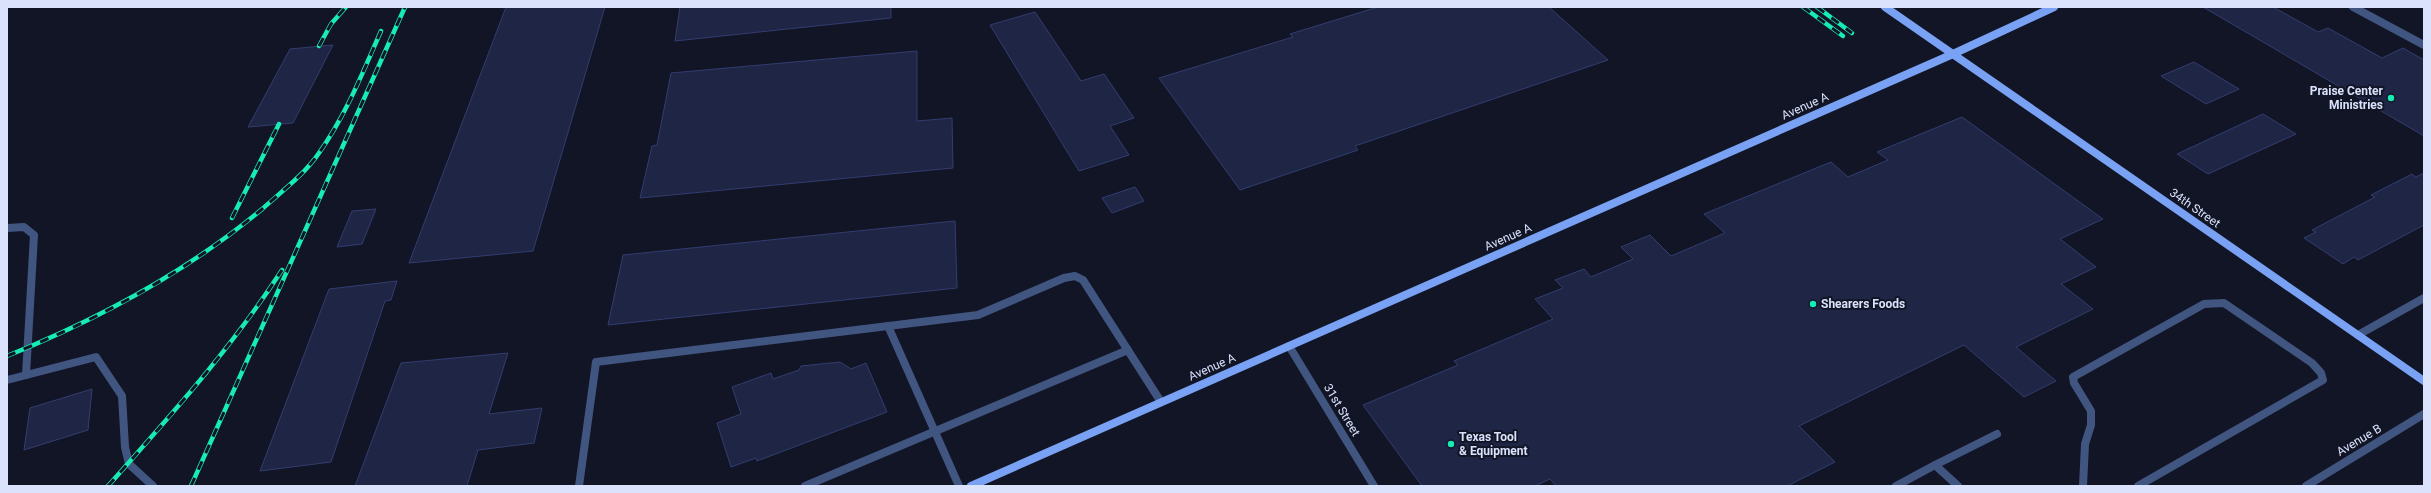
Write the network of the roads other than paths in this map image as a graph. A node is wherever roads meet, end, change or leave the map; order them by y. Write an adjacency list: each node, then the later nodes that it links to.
1 (1885, 7): 5 (main road, 34th Street)
2 (2054, 7): 5 (main road, Avenue A)
3 (2353, 7): 4 (street)
4 (2424, 45)
5 (1953, 54): 9 (main road, 34th Street); 10 (main road, Avenue A)
6 (7, 228): 12 (street)
7 (2424, 298): 9 (street)
8 (888, 326): 11 (street); 17 (street); 21 (street)
9 (2358, 335): 14 (main road, 34th Street)
10 (1289, 346): 15 (main road, Avenue A); 25 (street, 31st Street)
11 (1128, 350): 15 (street); 17 (street)
12 (26, 375): 13 (street); 20 (street)
13 (7, 380)
14 (2424, 381)
15 (1161, 402): 24 (main road, Avenue A)
16 (2424, 414): 30 (street, Avenue B)
17 (934, 431): 22 (street); 23 (street)
18 (1998, 434): 19 (street)
19 (1935, 465): 26 (street); 27 (street)
20 (153, 486)
21 (579, 486)
22 (805, 486)
23 (959, 486)
24 (972, 486)
25 (1374, 486)
26 (1896, 486)
27 (1958, 486)
28 (2083, 486): 29 (street)
29 (2138, 486)
30 (2306, 486)

